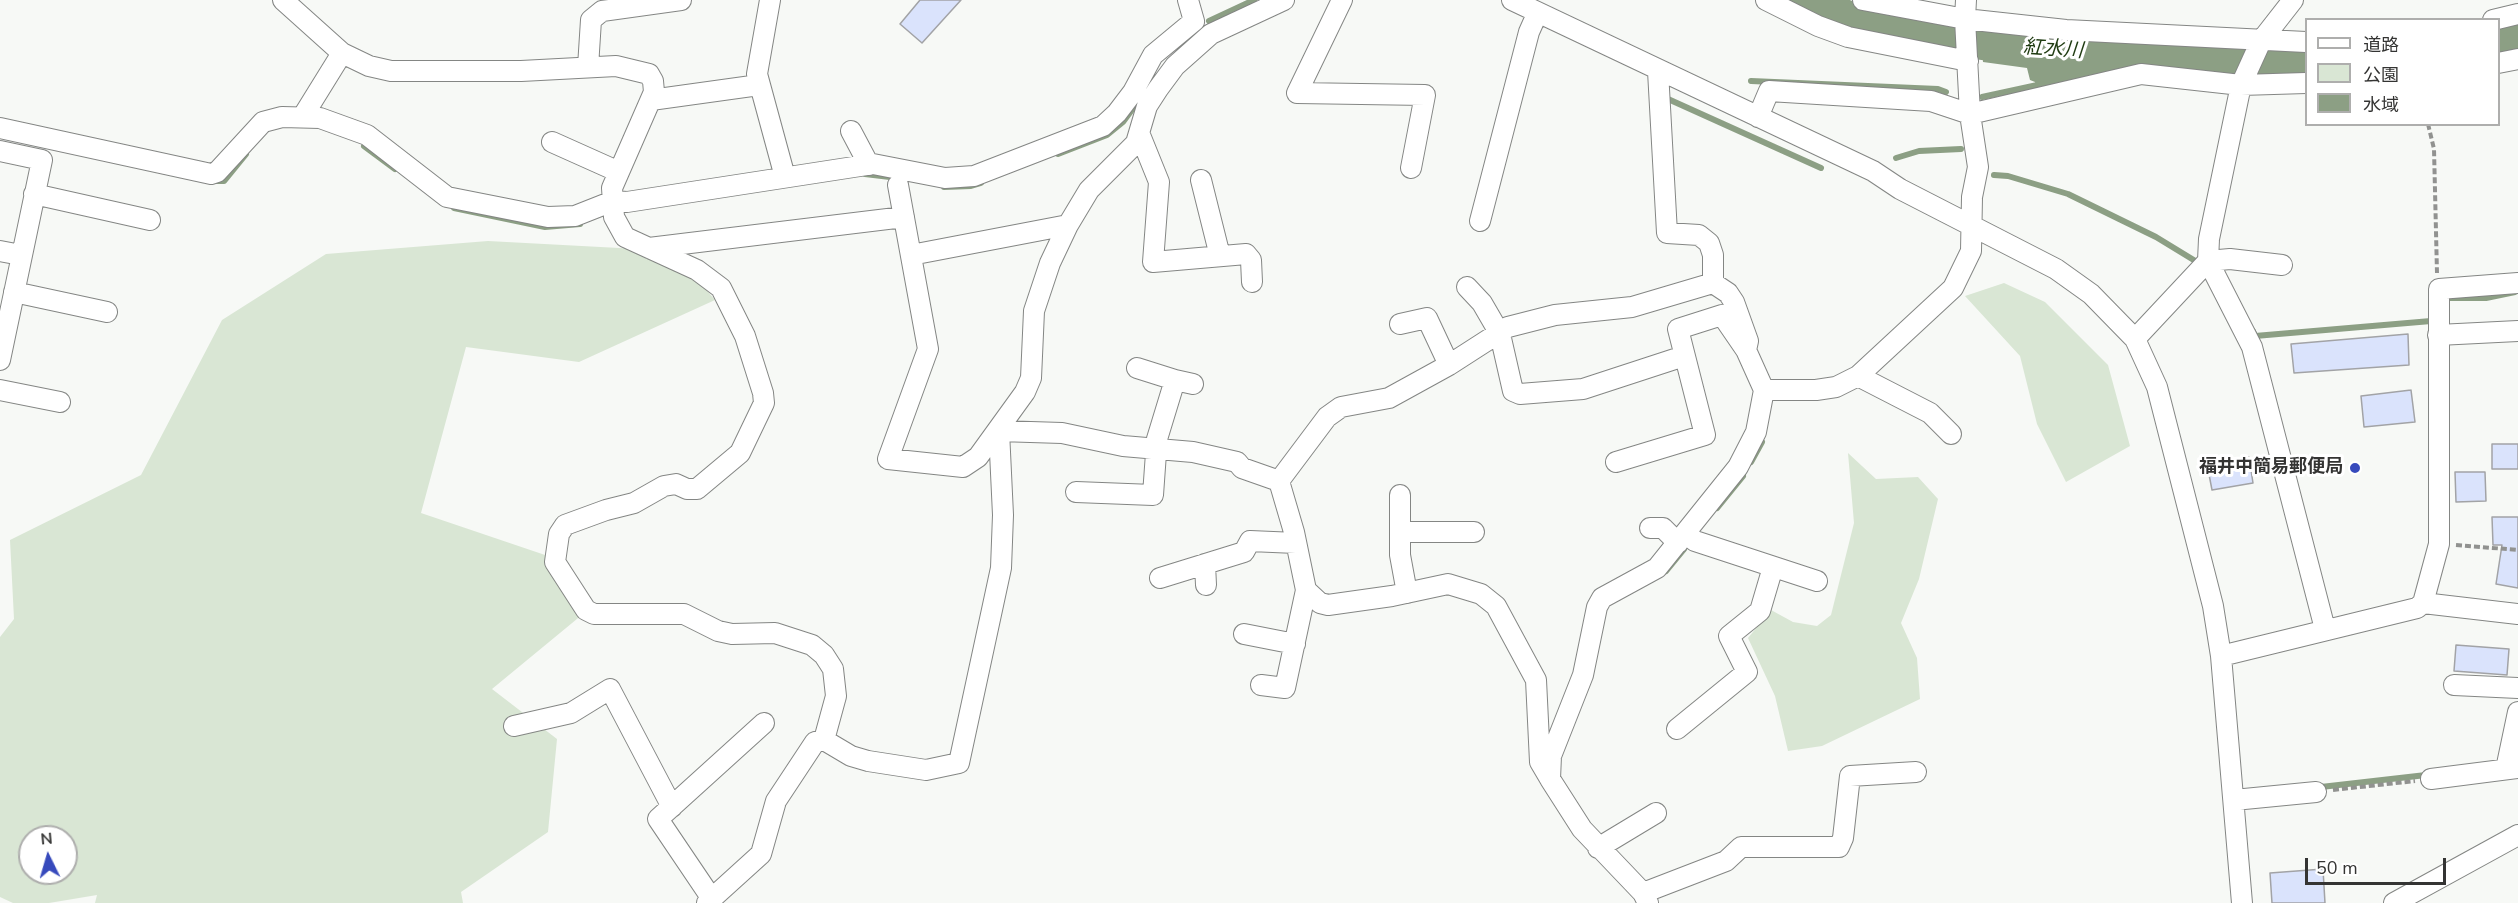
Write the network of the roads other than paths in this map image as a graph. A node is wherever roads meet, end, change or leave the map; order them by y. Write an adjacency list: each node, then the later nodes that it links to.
1 (283, 0): 17 (street)
2 (681, 0): 21 (street)
3 (770, 0): 25 (street)
4 (1188, 0): 35 (street)
5 (1284, 0): 32 (street)
6 (1342, 0): 36 (street)
7 (1512, 0): 11 (street)
8 (1766, 0): 18 (street)
9 (1863, 0): 13 (street)
10 (2293, 0): 16 (street)
11 (1537, 14): 22 (street); 45 (street)
12 (2518, 14): 14 (street)
13 (1966, 15): 16 (street); 18 (street)
14 (2500, 18)
15 (2305, 42): 16 (street)
16 (2259, 45): 23 (street)
17 (342, 53): 21 (street); 28 (street)
18 (1968, 59): 27 (street)
19 (2518, 59): 20 (street)
20 (2500, 63)
21 (588, 67): 26 (street)
22 (1658, 70): 29 (street); 56 (street)
23 (2242, 82): 24 (street); 27 (street); 53 (street)
24 (2305, 83)
25 (759, 86): 26 (street); 38 (street)
26 (651, 100): 37 (street)
27 (1970, 114): 29 (street); 47 (street)
28 (303, 116): 30 (street); 42 (street)
29 (1758, 117): 47 (street)
30 (0, 128)
31 (851, 131): 35 (street)
32 (1140, 135): 46 (street); 52 (street)
33 (552, 142): 37 (street)
34 (0, 150): 41 (street)
35 (868, 165): 38 (street)
36 (1411, 168)
37 (619, 172): 42 (street)
38 (785, 177): 42 (street)
39 (1201, 180): 52 (street)
40 (898, 185): 43 (street)
41 (34, 194): 44 (street); 50 (street)
42 (613, 201): 48 (street)
43 (904, 217): 48 (street); 51 (street)
44 (150, 220)
45 (1480, 221)
46 (1068, 225): 51 (street); 75 (street)
47 (1972, 226): 65 (street); 71 (street)
48 (649, 248): 107 (street)
49 (0, 251): 50 (street)
50 (21, 255): 59 (street)
51 (911, 255): 75 (street)
52 (1220, 256): 55 (street)
53 (2208, 261): 54 (street); 65 (street); 96 (street)
54 (2282, 265)
55 (1252, 282)
56 (1713, 283): 63 (street); 66 (street)
57 (2518, 283): 64 (street)
58 (1467, 287): 63 (street)
59 (14, 292): 60 (street); 67 (street)
60 (107, 312)
61 (1400, 324): 69 (street)
62 (2518, 331): 64 (street)
63 (1500, 334): 68 (street); 69 (street)
64 (2438, 335): 94 (street)
65 (2135, 339): 99 (street)
66 (1746, 350): 68 (street); 73 (street)
67 (1, 354)
68 (1684, 356): 78 (street)
69 (1449, 365): 79 (street)
70 (1137, 368): 77 (street)
71 (1858, 376): 73 (street); 76 (street)
72 (0, 390): 74 (street)
73 (1764, 390): 85 (street)
74 (60, 402)
75 (999, 431): 77 (street); 107 (street)
76 (1951, 435)
77 (1156, 449): 79 (street); 80 (street)
78 (1616, 462)
79 (1279, 481): 86 (street)
80 (1076, 492)
81 (1400, 495): 83 (street)
82 (1650, 528): 85 (street)
83 (1400, 532): 84 (street); 93 (street)
84 (1474, 532)
85 (1682, 539): 88 (street); 110 (street)
86 (1296, 543): 87 (street); 92 (street)
87 (1205, 564): 89 (street); 91 (street)
88 (1773, 567): 90 (street); 106 (street)
89 (1160, 578)
90 (1817, 581)
91 (1206, 585)
92 (1306, 590): 93 (street); 98 (street)
93 (1407, 593): 110 (street)
94 (2423, 603): 95 (street); 96 (street)
95 (2518, 614)
96 (2325, 629): 99 (street)
97 (1244, 634): 98 (street)
98 (1295, 644): 100 (street)
99 (2221, 656): 113 (street)
100 (1261, 685)
101 (2454, 685): 102 (street)
102 (2518, 688)
103 (2518, 712): 108 (street)
104 (764, 723): 114 (street)
105 (514, 726): 114 (street)
106 (1677, 729)
107 (824, 740): 119 (street)
108 (2512, 769): 111 (street)
109 (1916, 772): 118 (street)
110 (1550, 779): 117 (street)
111 (2431, 779)
112 (2316, 792): 113 (street)
113 (2234, 800): 120 (street)
114 (672, 807): 119 (street)
115 (1656, 813): 117 (street)
116 (2518, 835): 121 (street)
117 (1598, 848): 118 (street)
118 (1646, 898)
119 (710, 901)
120 (2242, 903)
121 (2394, 903)

